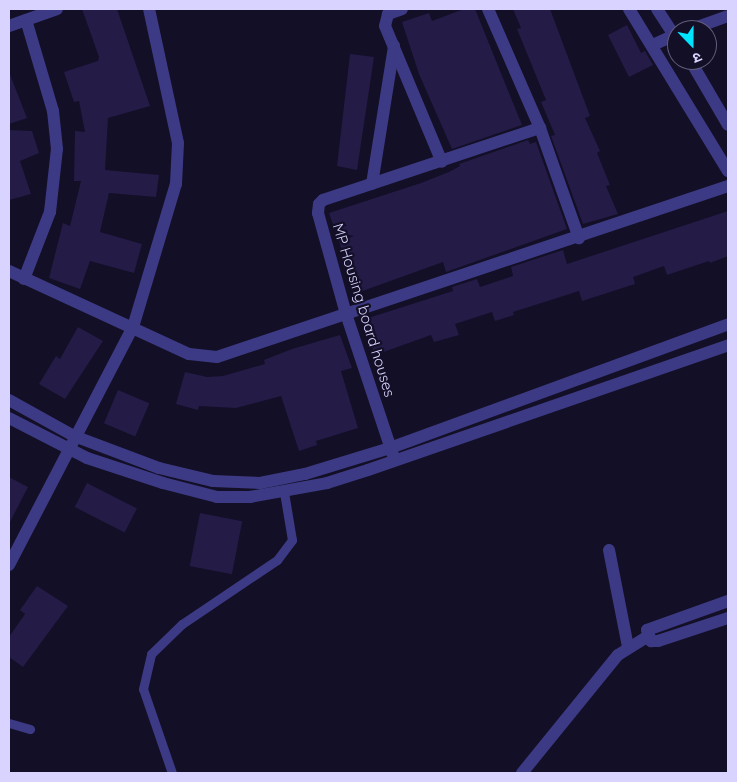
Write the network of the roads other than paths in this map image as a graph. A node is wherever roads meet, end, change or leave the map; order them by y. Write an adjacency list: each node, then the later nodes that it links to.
1 (58, 9): 7 (street)
2 (149, 9): 25 (street)
3 (402, 9): 12 (street)
4 (488, 9): 15 (street)
5 (629, 9): 11 (street)
6 (657, 9): 8 (street)
7 (26, 20): 9 (street); 22 (street)
8 (667, 24)
9 (9, 26)
10 (667, 40): 11 (street)
11 (653, 45): 17 (street)
12 (394, 46): 16 (street); 18 (street)
13 (696, 70): 14 (street)
14 (728, 125)
15 (540, 128): 16 (street, MP Housing board houses); 20 (street)
16 (442, 162): 18 (street, MP Housing board houses)
17 (728, 171)
18 (372, 184): 23 (street, MP Housing board houses)
19 (728, 186): 20 (street)
20 (579, 238): 23 (street)
21 (9, 271): 22 (street)
22 (24, 279): 25 (street)
23 (346, 314): 25 (street); 31 (street, MP Housing board houses)
24 (728, 324): 31 (street)
25 (133, 327): 29 (street)
26 (728, 345): 32 (street)
27 (9, 400): 29 (street)
28 (9, 418): 30 (street)
29 (74, 436): 30 (street); 31 (street)
30 (68, 448): 33 (street); 35 (street)
31 (390, 448): 32 (street, MP Housing board houses)
32 (395, 461): 33 (street)
33 (284, 492): 42 (lane)
34 (609, 550): 39 (street)
35 (9, 565)
36 (728, 600): 38 (street)
37 (728, 618): 38 (street)
38 (648, 636): 39 (street)
39 (628, 647): 43 (street)
40 (9, 723): 41 (lane)
41 (30, 729)
42 (172, 773)
43 (522, 773)

